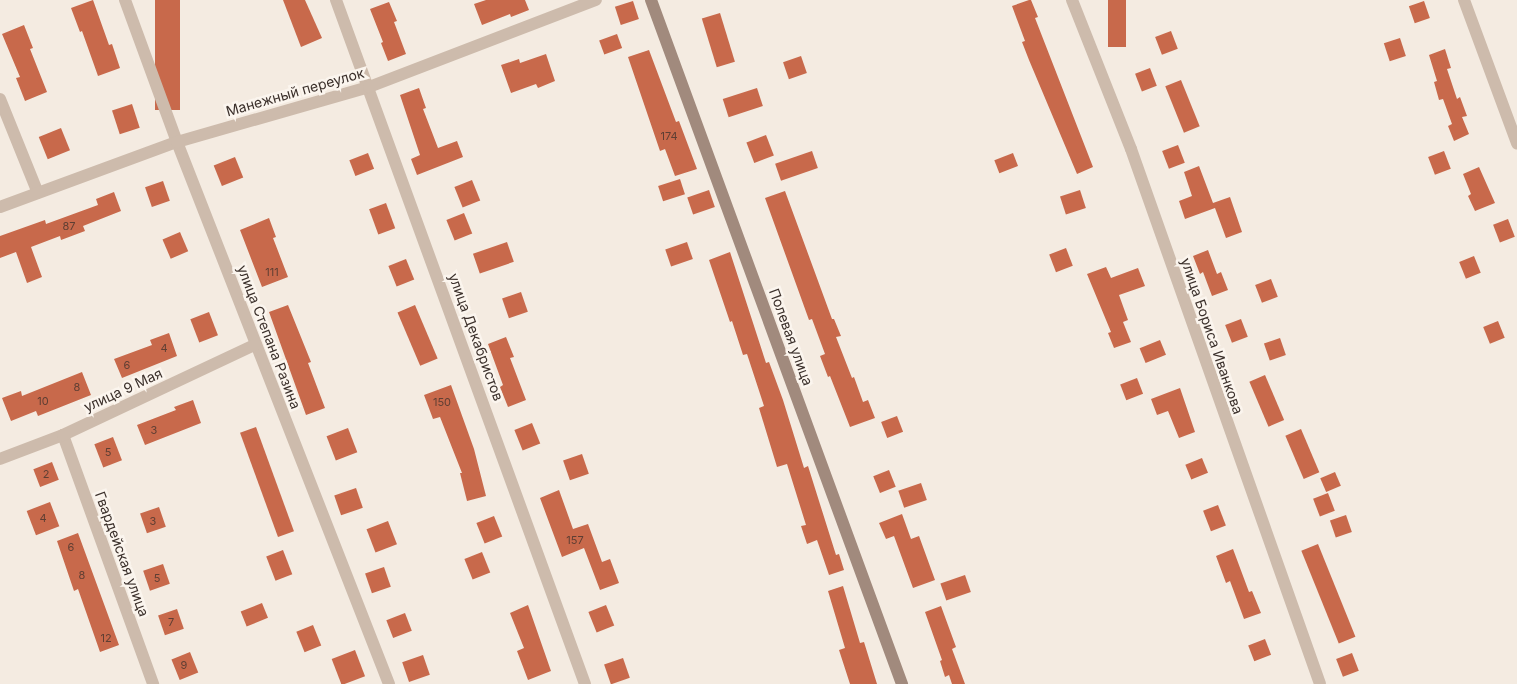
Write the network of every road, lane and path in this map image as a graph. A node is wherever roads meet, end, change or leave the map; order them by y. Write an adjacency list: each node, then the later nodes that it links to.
1 (126, 0): 9 (street, улица Степана Разина)
2 (336, 0): 7 (street, улица Декабристов)
3 (596, 0): 7 (street, Манежный переулок)
4 (651, 0): 19 (street, Полевая улица)
5 (1072, 0): 20 (street, улица Бориса Иванкова)
6 (1464, 0): 10 (street)
7 (369, 87): 9 (street, Манежный переулок); 18 (street, улица Декабристов)
8 (0, 99): 11 (street)
9 (177, 142): 11 (street, Манежный переулок); 13 (street, улица Степана Разина)
10 (1517, 142)
11 (38, 193): 12 (street, Манежный переулок)
12 (0, 207)
13 (256, 344): 14 (street, улица 9 Мая); 17 (street, улица Степана Разина)
14 (63, 435): 15 (street, улица 9 Мая); 16 (street, Гвардейская улица)
15 (0, 459)
16 (153, 684)
17 (389, 684)
18 (586, 684)
19 (902, 684)
20 (1320, 684)

